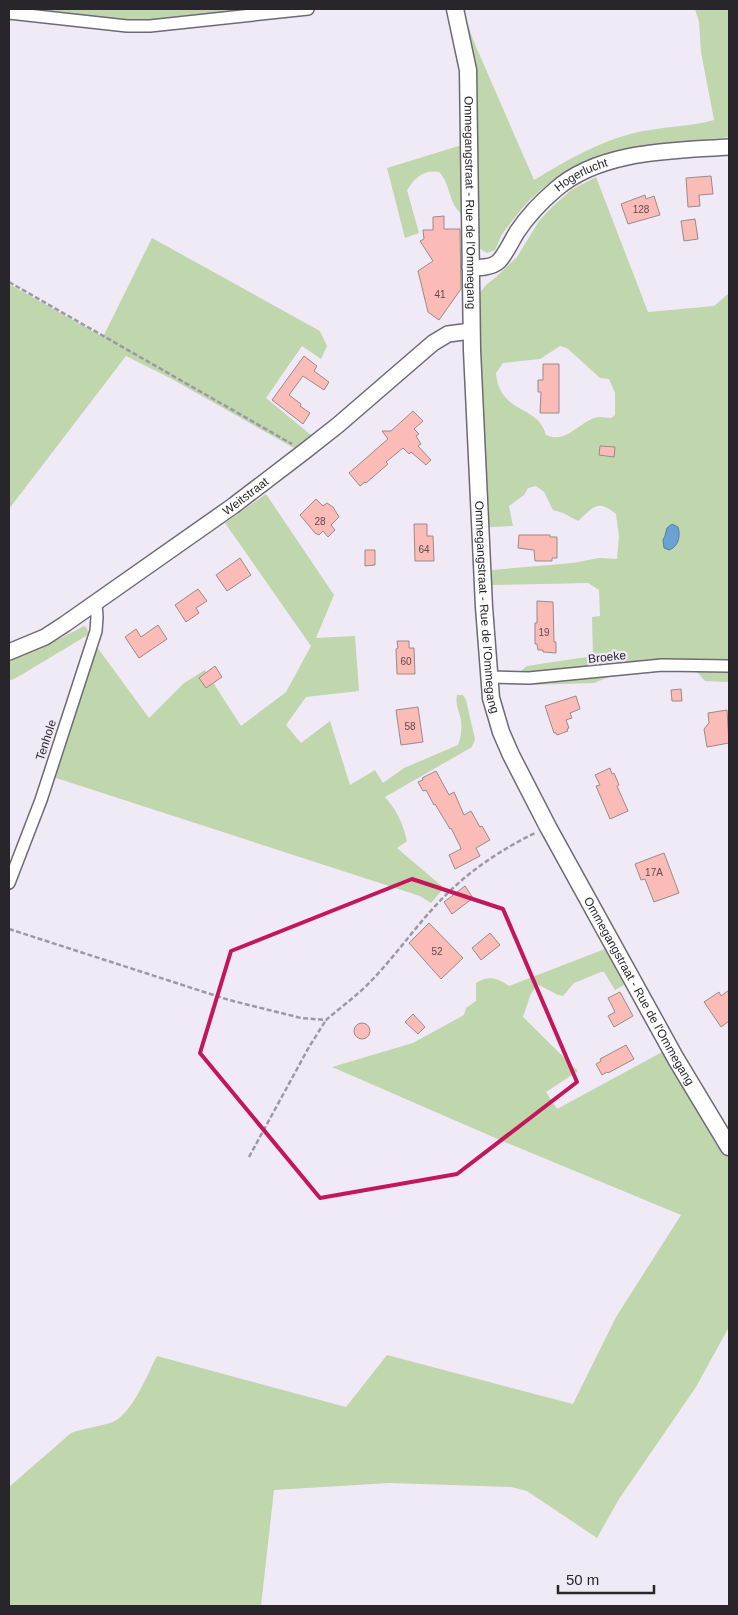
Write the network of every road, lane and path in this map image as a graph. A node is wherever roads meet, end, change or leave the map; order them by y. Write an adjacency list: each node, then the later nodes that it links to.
1 (308, 9): 3 (street)
2 (455, 9): 5 (main road, Ommegangstraat - Rue de l'Ommegang)
3 (9, 13)
4 (729, 147): 5 (street, Hogerlucht)
5 (470, 267): 7 (main road, Ommegangstraat - Rue de l'Ommegang)
6 (9, 282): 8 (path)
7 (471, 331): 8 (street, Weitstraat); 12 (main road, Ommegangstraat - Rue de l'Ommegang)
8 (305, 451): 9 (street, Weitstraat)
9 (96, 604): 10 (street, Weitstraat); 14 (street, Tenhole)
10 (9, 652)
11 (729, 666): 12 (street, Broeke)
12 (489, 677): 13 (main road, Ommegangstraat - Rue de l'Ommegang)
13 (548, 826): 16 (path); 17 (main road, Ommegangstraat - Rue de l'Ommegang)
14 (9, 883)
15 (9, 929): 16 (path)
16 (326, 1020): 18 (path)
17 (729, 1147)
18 (249, 1157)

